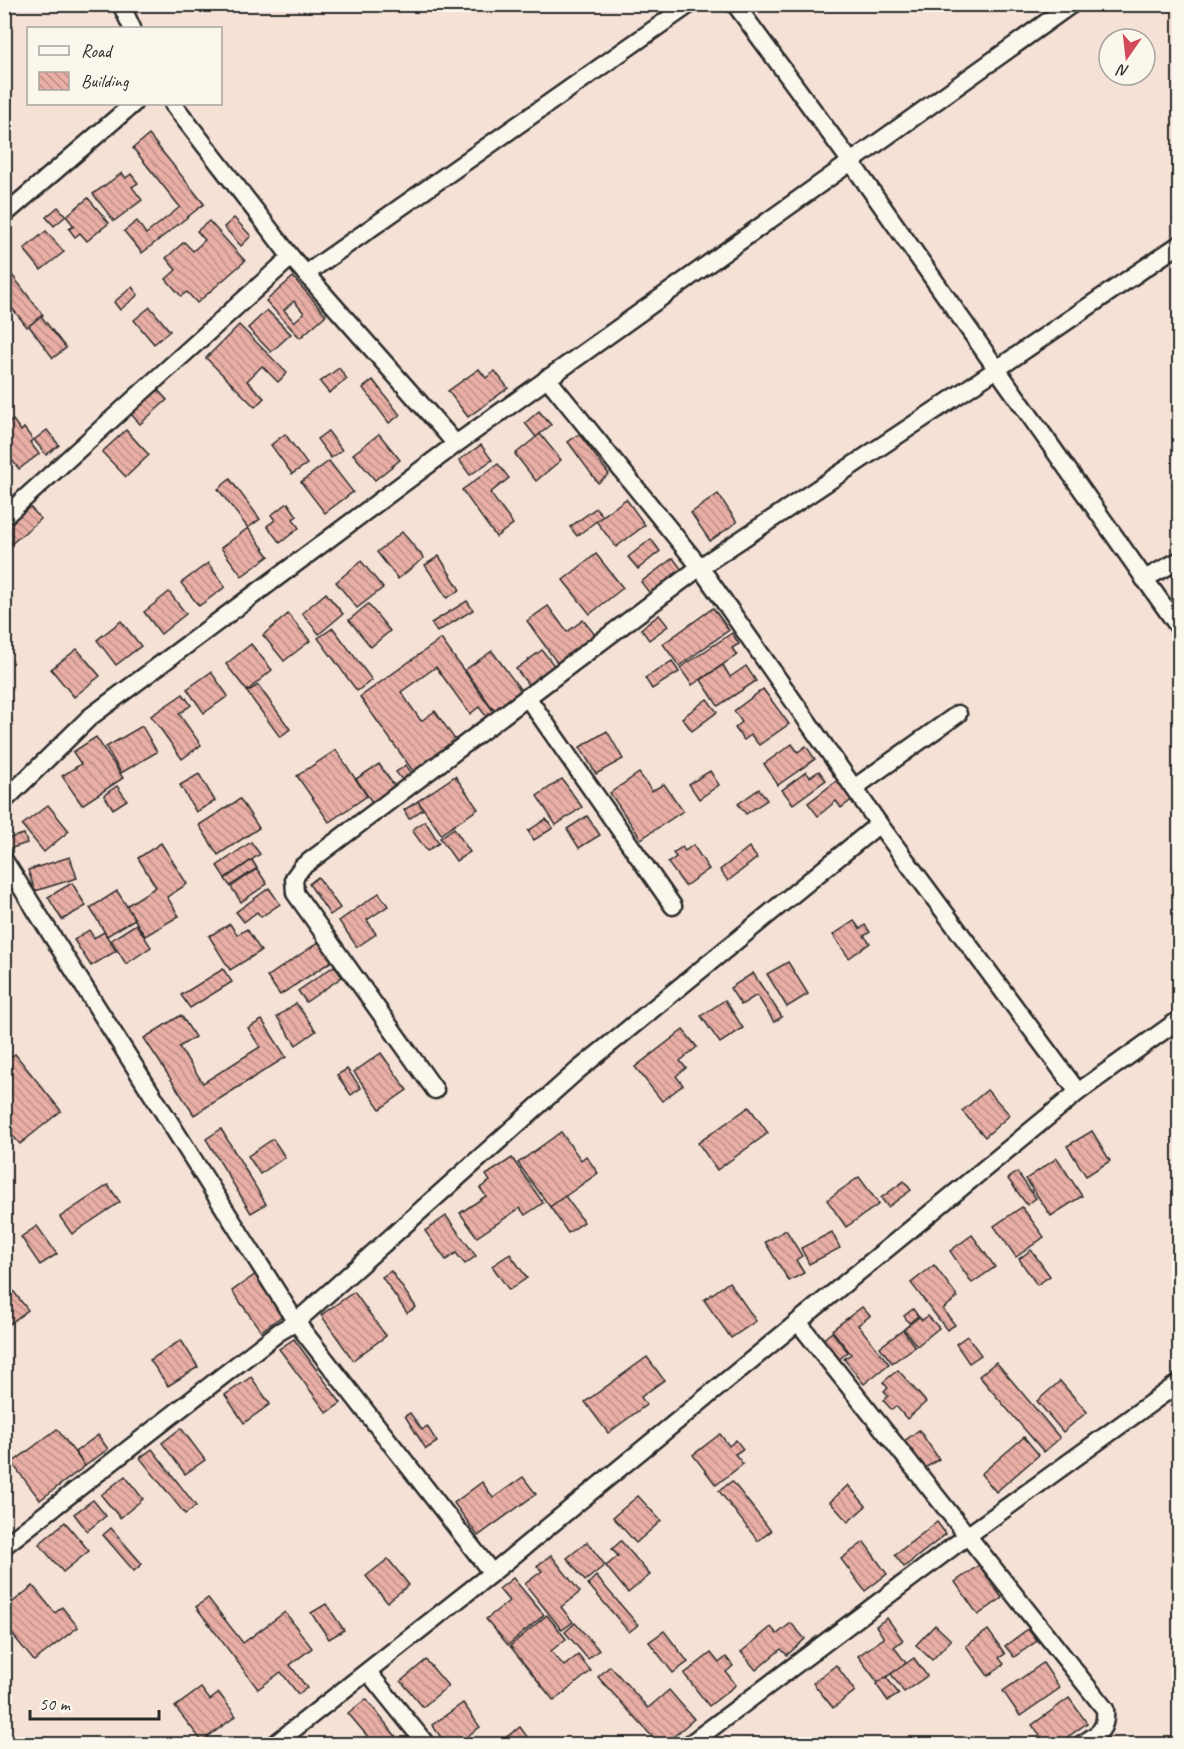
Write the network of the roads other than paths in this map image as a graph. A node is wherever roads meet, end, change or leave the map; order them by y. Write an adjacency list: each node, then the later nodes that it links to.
1 (120, 4): 5 (street)
2 (690, 4): 12 (street)
3 (735, 4): 8 (street)
4 (1072, 4): 8 (street)
5 (132, 27)
6 (132, 105): 9 (street)
7 (174, 105): 11 (street)
8 (851, 162): 13 (street); 14 (street)
9 (4, 215)
10 (1179, 244): 13 (street)
11 (291, 257): 12 (street); 16 (street)
12 (307, 273): 15 (street)
13 (997, 369): 18 (street); 19 (street)
14 (547, 378): 15 (street); 18 (street)
15 (456, 444): 25 (street)
16 (4, 518)
17 (1179, 560): 19 (street)
18 (700, 567): 22 (street); 24 (street)
19 (1144, 579): 20 (street)
20 (1172, 604): 21 (street)
21 (1179, 629)
22 (527, 697): 28 (street); 30 (street)
23 (958, 714): 24 (street)
24 (854, 788): 26 (street)
25 (4, 801)
26 (879, 824): 31 (street); 32 (street)
27 (4, 860): 32 (street)
28 (673, 906)
29 (1179, 1018): 31 (street)
30 (435, 1090)
31 (1078, 1092): 33 (street)
32 (296, 1322): 36 (street); 37 (street)
33 (798, 1322): 35 (street); 37 (street)
34 (1179, 1382): 35 (street)
35 (967, 1536): 41 (street); 42 (street)
36 (4, 1546)
37 (492, 1573): 38 (street)
38 (368, 1672): 39 (street); 40 (street)
39 (275, 1744)
40 (426, 1744)
41 (690, 1744)
42 (1082, 1744)

